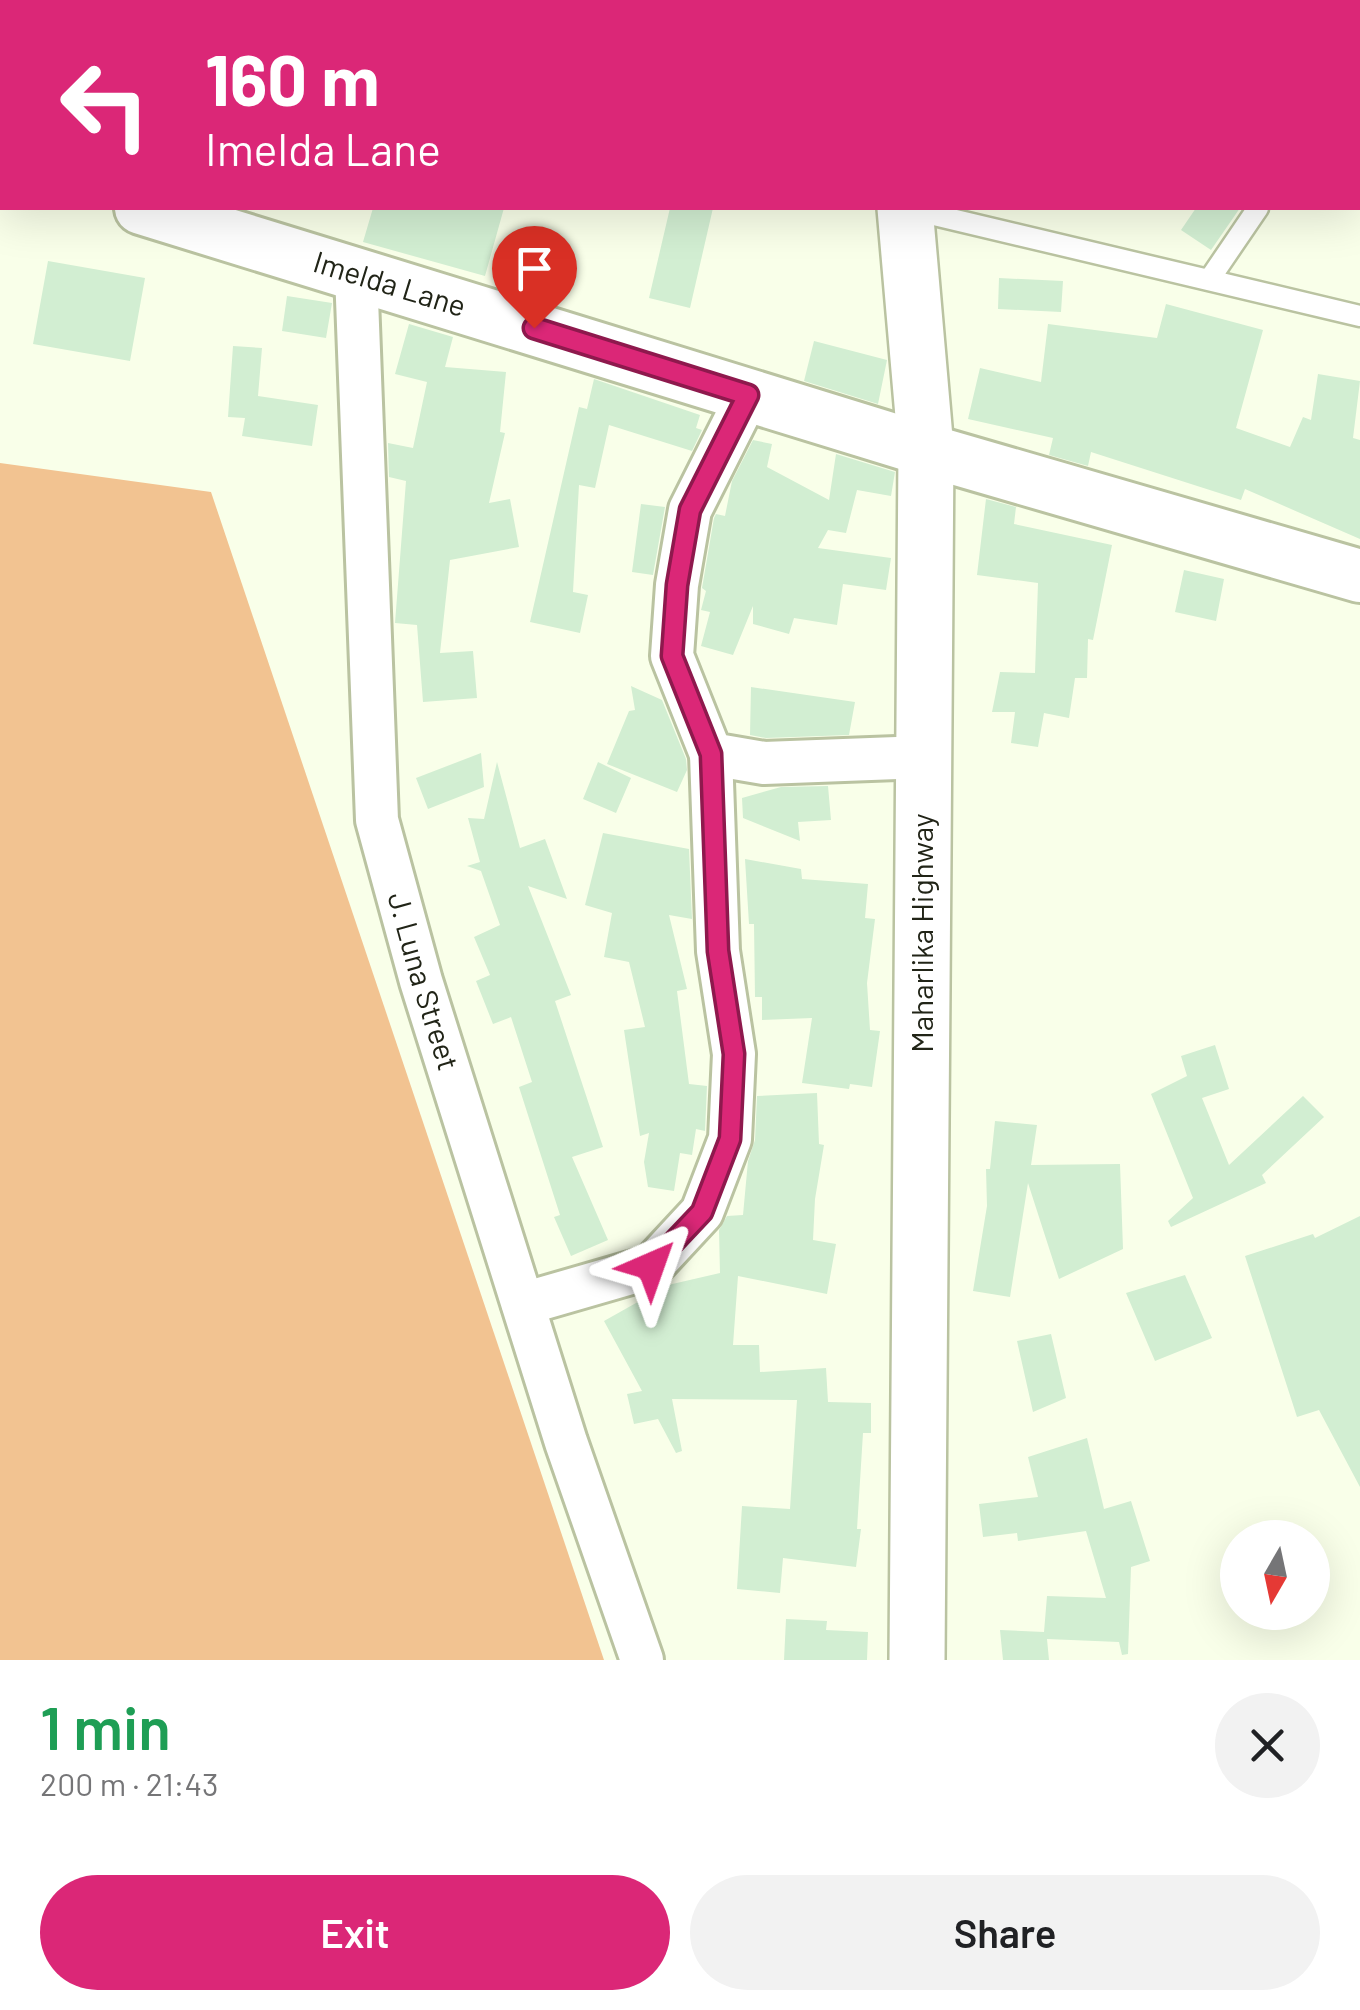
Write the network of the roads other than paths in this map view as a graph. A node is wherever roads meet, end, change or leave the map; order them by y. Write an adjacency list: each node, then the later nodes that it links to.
1 (148, 210): 5 (street, Imelda Lane)
2 (904, 210): 9 (highway, Maharlika Highway)
3 (912, 210): 6 (lane)
4 (1257, 210): 6 (lane)
5 (356, 273): 8 (street, Imelda Lane); 13 (street, J. Luna Street)
6 (1209, 280): 7 (lane)
7 (1360, 316)
8 (748, 395): 9 (street, Imelda Lane); 11 (street)
9 (926, 450): 10 (street, Imelda Lane); 12 (highway, Maharlika Highway)
10 (1360, 576)
11 (711, 754): 12 (street); 13 (street)
12 (924, 757): 15 (highway, Maharlika Highway)
13 (523, 1304): 14 (street, J. Luna Street)
14 (642, 1660)
15 (917, 1660)

